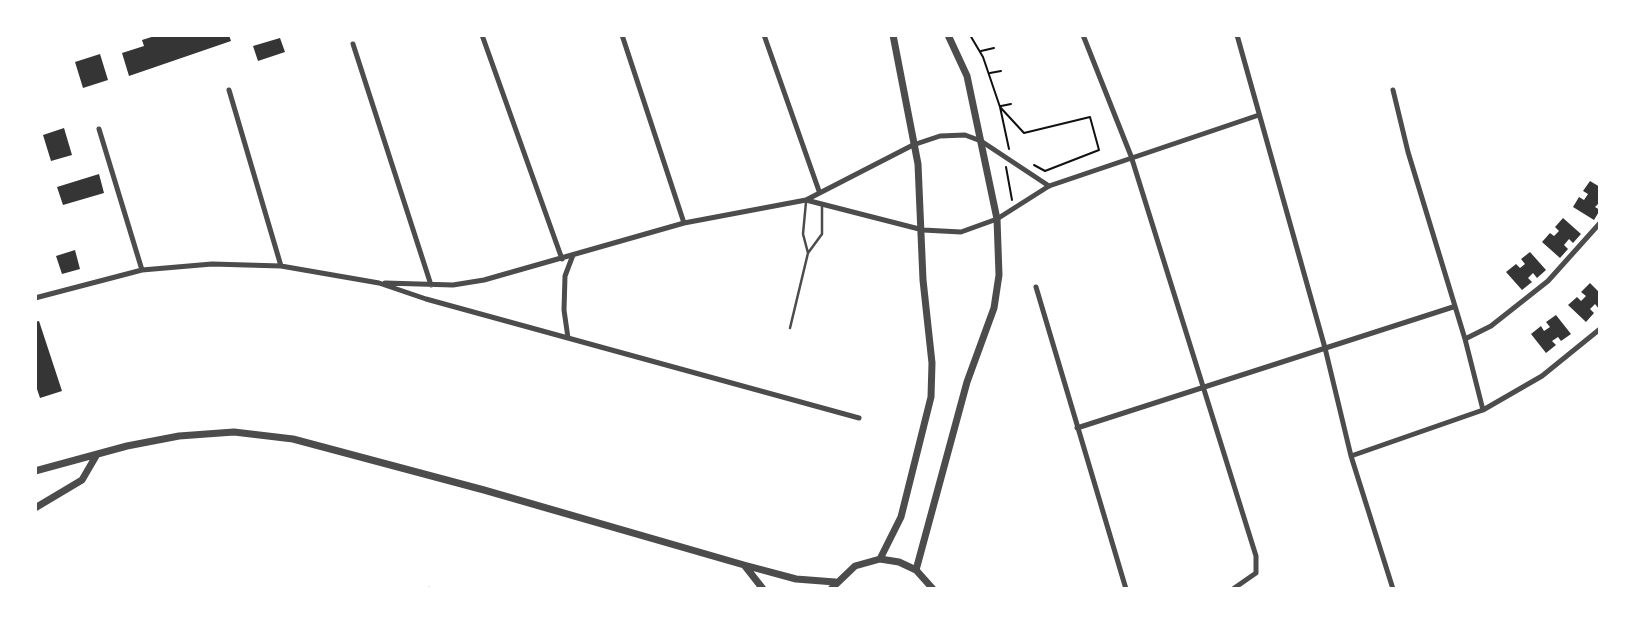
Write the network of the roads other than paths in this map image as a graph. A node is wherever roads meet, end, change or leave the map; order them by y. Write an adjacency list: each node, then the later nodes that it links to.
1 (482, 35): 26 (street)
2 (622, 35): 21 (street)
3 (764, 35): 17 (street)
4 (893, 35): 14 (street)
5 (948, 35): 13 (street)
6 (1083, 35): 15 (street)
7 (1237, 35): 11 (street)
8 (353, 44): 30 (street)
9 (229, 90): 27 (street)
10 (1393, 90): 33 (street)
11 (1259, 115): 15 (street); 38 (street)
12 (99, 129): 28 (street)
13 (981, 141): 14 (street); 16 (street); 20 (street)
14 (913, 145): 17 (street); 23 (street)
15 (1130, 156): 16 (street); 39 (street)
16 (1049, 186): 20 (street)
17 (819, 191): 18 (street)
18 (806, 200): 19 (street); 21 (street); 24 (lane)
19 (822, 205): 23 (street); 24 (lane)
20 (997, 219): 23 (street); 49 (street)
21 (684, 223): 25 (street)
22 (1600, 223): 37 (street)
23 (923, 230): 47 (street)
24 (808, 253): 34 (lane)
25 (573, 255): 26 (street); 36 (street)
26 (562, 259): 30 (street)
27 (281, 266): 28 (street); 29 (street)
28 (142, 270): 32 (street)
29 (379, 283): 30 (street); 36 (street)
30 (431, 285)
31 (1036, 287): 42 (street)
32 (35, 298)
33 (1453, 307): 37 (street); 38 (street)
34 (790, 328)
35 (1600, 328): 40 (street)
36 (568, 338): 41 (street)
37 (1465, 340): 40 (street)
38 (1325, 348): 39 (street); 44 (street)
39 (1203, 389): 42 (street); 54 (street)
40 (1483, 410): 44 (street)
41 (859, 418)
42 (1077, 428): 53 (street)
43 (96, 456): 45 (street); 46 (street); 48 (street)
44 (1352, 456): 55 (street)
45 (35, 471)
46 (35, 508)
47 (880, 559): 49 (street); 50 (street)
48 (744, 565): 50 (street); 51 (street)
49 (916, 570): 52 (street)
50 (833, 586)
51 (763, 589)
52 (933, 589)
53 (1126, 589)
54 (1233, 589)
55 (1393, 589)

